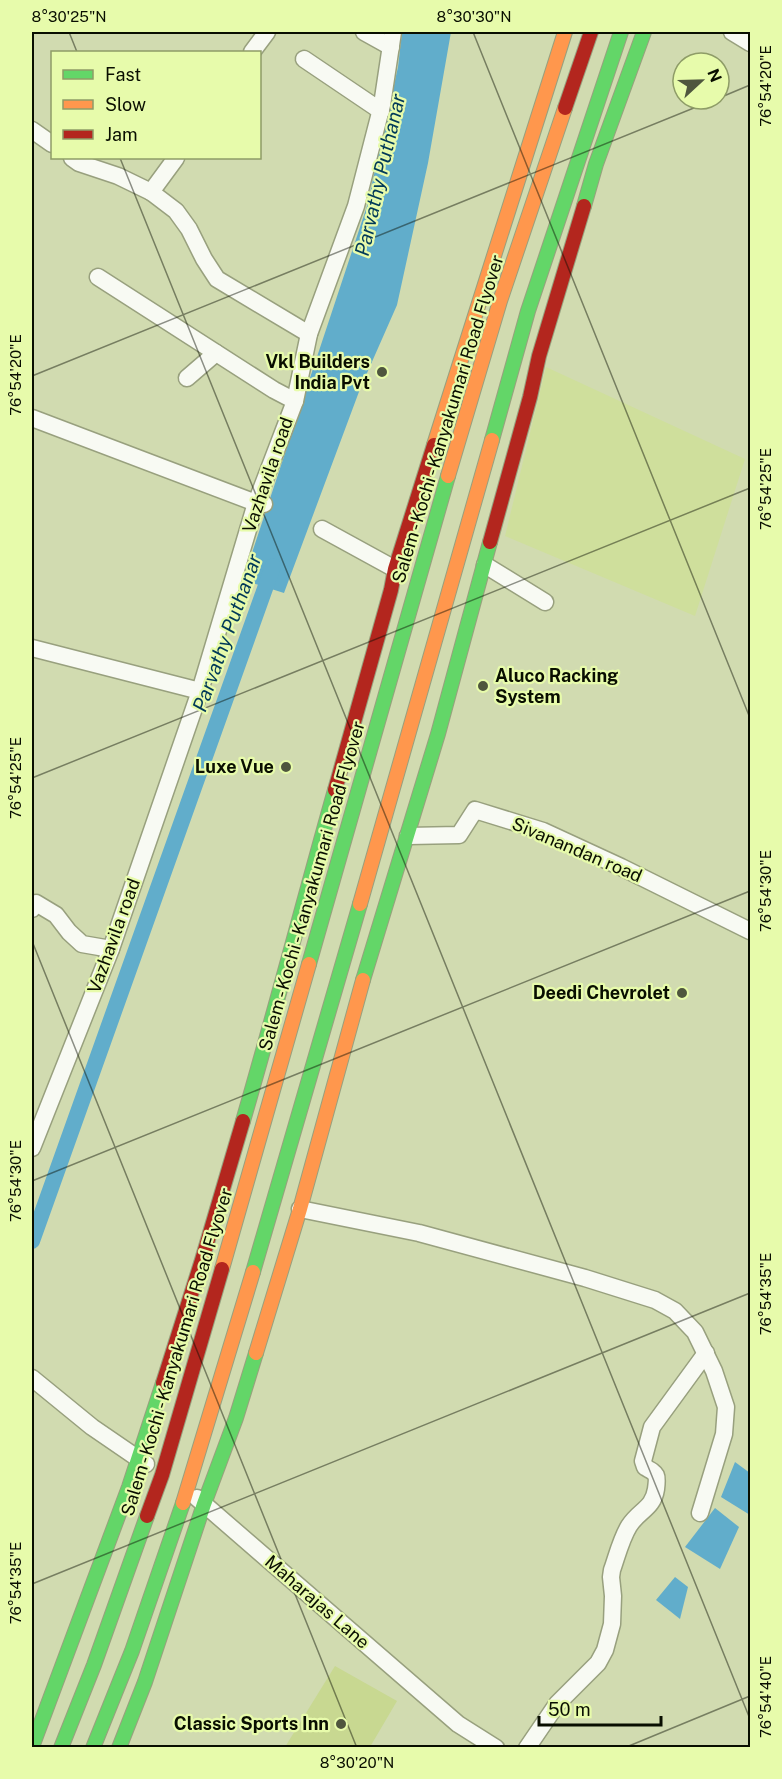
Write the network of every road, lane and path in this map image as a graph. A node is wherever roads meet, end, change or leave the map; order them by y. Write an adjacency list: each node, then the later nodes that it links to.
1 (267, 32): 10 (street)
2 (364, 32): 8 (street)
3 (565, 32): 27 (main road)
4 (591, 32): 40 (main road, Salem - Kochi - Kanyakumari Road Flyover)
5 (621, 32): 41 (main road)
6 (644, 32): 26 (main road)
7 (732, 32): 9 (street)
8 (392, 39): 12 (street, Vazhavila road)
9 (750, 43)
10 (253, 51)
11 (304, 59): 12 (street)
12 (381, 111): 19 (street, Vazhavila road)
13 (32, 130): 14 (street)
14 (51, 143)
15 (73, 159): 17 (street)
16 (175, 159): 17 (street)
17 (151, 192): 19 (street)
18 (98, 277): 20 (street)
19 (309, 334): 22 (street, Vazhavila road)
20 (216, 353): 21 (street); 22 (street)
21 (188, 378)
22 (295, 401): 24 (street, Vazhavila road)
23 (32, 418): 24 (street)
24 (260, 503): 30 (street, Vazhavila road)
25 (322, 530): 27 (street)
26 (485, 565): 28 (street); 31 (main road)
27 (395, 569): 39 (main road)
28 (545, 602)
29 (32, 648): 30 (street)
30 (200, 691): 34 (street, Vazhavila road)
31 (408, 836): 33 (street, Sivanandan road); 36 (main road)
32 (32, 909): 34 (street)
33 (750, 931)
34 (111, 949): 35 (street, Vazhavila road)
35 (32, 1148)
36 (300, 1209): 37 (street); 42 (main road)
37 (706, 1353): 43 (street); 49 (street)
38 (32, 1378): 39 (street, Maharajas Lane)
39 (137, 1459): 40 (street, Maharajas Lane); 44 (main road)
40 (162, 1475): 41 (street, Maharajas Lane); 45 (main road, Salem - Kochi - Kanyakumari Road Flyover)
41 (187, 1490): 42 (street, Maharajas Lane); 46 (main road)
42 (204, 1504): 47 (main road); 48 (street, Maharajas Lane)
43 (700, 1513)
44 (32, 1747)
45 (61, 1748)
46 (93, 1748)
47 (119, 1748)
48 (496, 1748)
49 (527, 1748)

